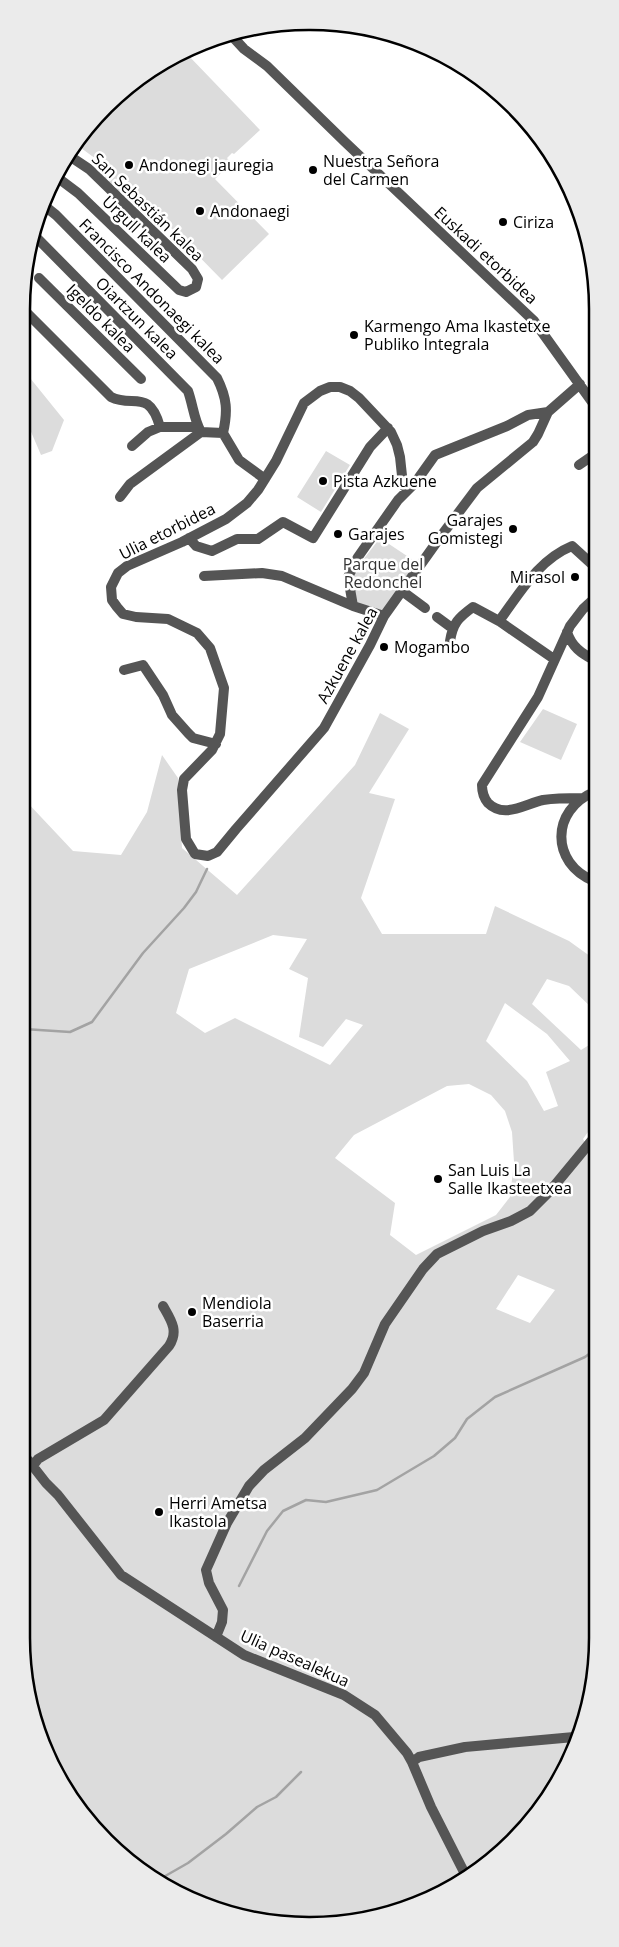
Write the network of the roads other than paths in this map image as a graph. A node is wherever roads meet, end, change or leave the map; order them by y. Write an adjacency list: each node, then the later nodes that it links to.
1 (236, 40): 10 (street, Euskadi etorbidea)
2 (74, 159): 7 (street, San Sebastián kalea)
3 (62, 181): 7 (street, Urgull kalea)
4 (49, 209): 17 (street, Francisco Andonaegi kalea)
5 (39, 241): 16 (street, Oiartzun kalea)
6 (40, 278): 9 (street, Igeldo kalea)
7 (196, 287)
8 (30, 316): 14 (street)
9 (141, 379)
10 (580, 384): 11 (street, Euskadi etorbidea); 12 (street)
11 (589, 397)
12 (548, 412): 13 (street); 18 (street, Azkuene kalea)
13 (528, 415): 18 (street); 23 (street)
14 (160, 426): 16 (street); 19 (street)
15 (388, 428): 22 (street, Ulia etorbidea); 23 (street, Ulia etorbidea); 25 (street)
16 (199, 430): 17 (street); 24 (street)
17 (223, 433): 22 (street)
18 (538, 434): 28 (street, Azkuene kalea)
19 (132, 446)
20 (589, 458): 21 (street)
21 (579, 465)
22 (265, 479): 25 (street, Ulia etorbidea)
23 (408, 490): 30 (street)
24 (120, 497)
25 (189, 538): 41 (street, Ulia etorbidea)
26 (589, 562): 34 (street)
27 (204, 576): 30 (street)
28 (402, 591): 31 (street); 32 (street, Azkuene kalea)
29 (589, 604): 36 (street)
30 (353, 606): 32 (street)
31 (424, 608)
32 (384, 616): 44 (street, Azkuene kalea)
33 (437, 617): 35 (street)
34 (498, 621): 35 (street); 39 (street)
35 (452, 628): 37 (street)
36 (567, 632): 38 (street); 39 (street)
37 (450, 641)
38 (589, 657)
39 (554, 659): 43 (street)
40 (124, 670): 41 (street)
41 (216, 744): 44 (street, Ulia etorbidea)
42 (589, 794): 43 (street)
43 (582, 798): 45 (street)
44 (195, 854)
45 (589, 879)
46 (589, 1144): 48 (street)
47 (163, 1306): 48 (street, Ulia pasealekua)
48 (216, 1637): 50 (street, Ulia pasealekua)
49 (570, 1737): 50 (street)
50 (412, 1762): 51 (street, Ulia pasealekua)
51 (465, 1870)

